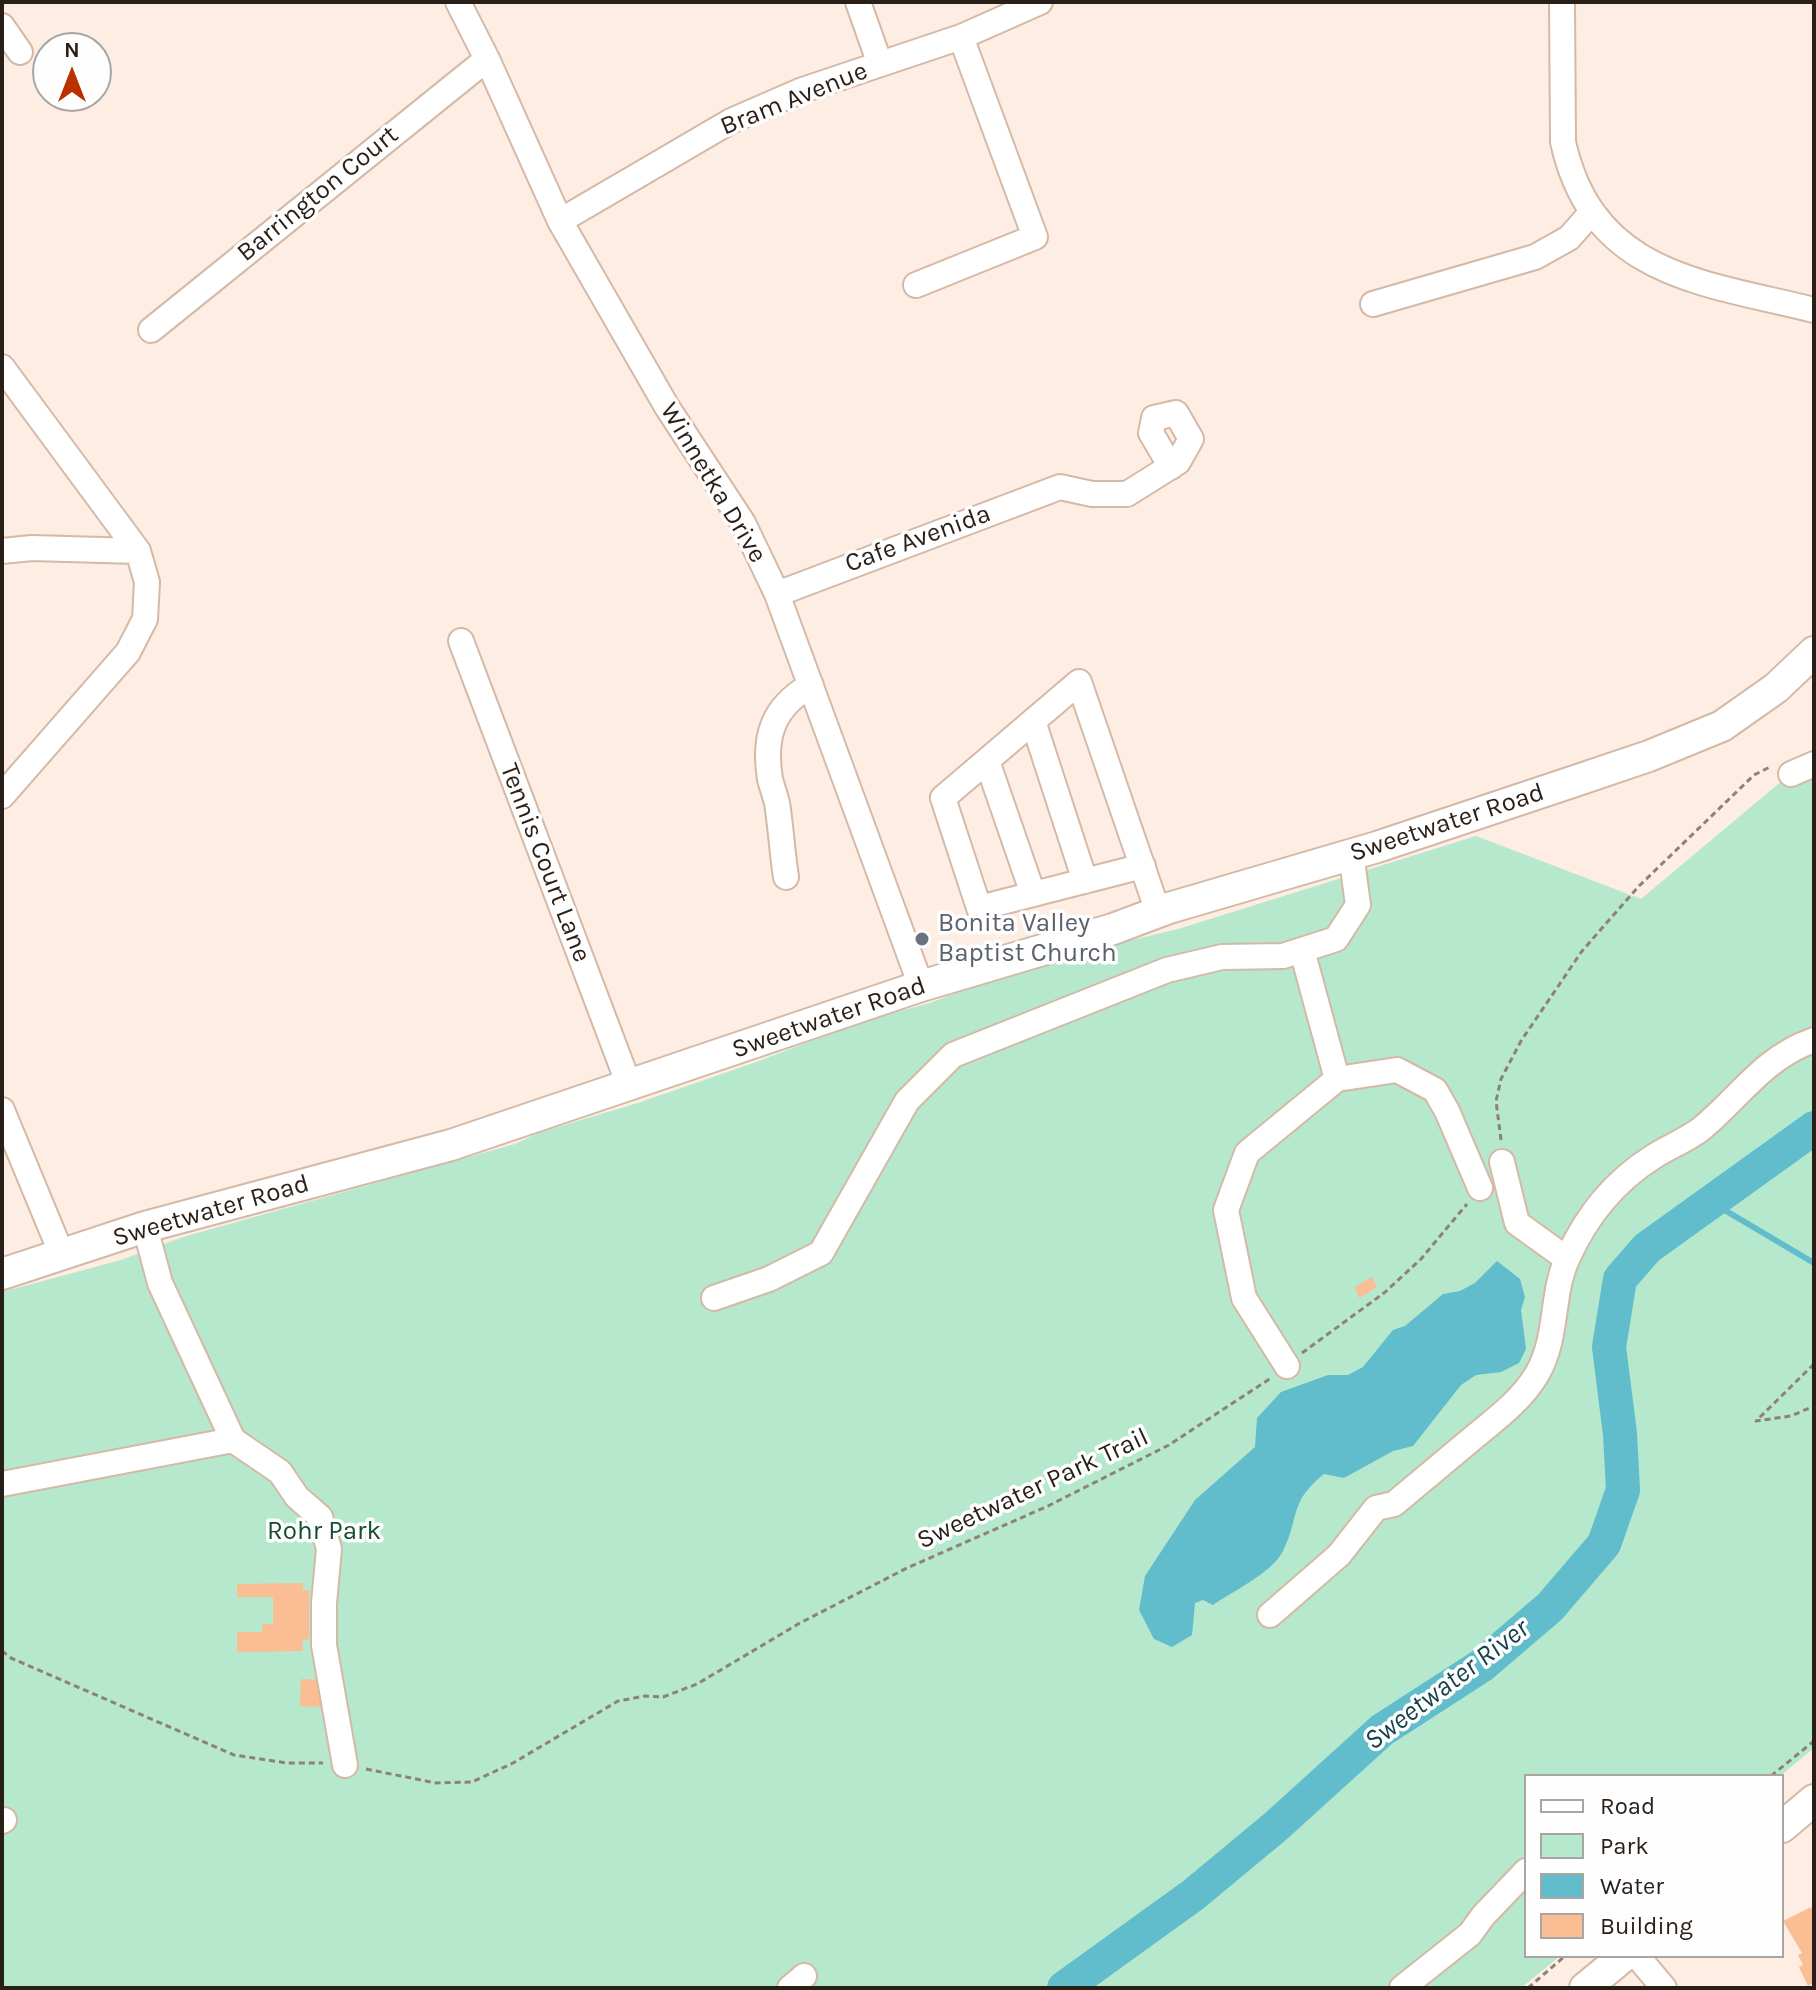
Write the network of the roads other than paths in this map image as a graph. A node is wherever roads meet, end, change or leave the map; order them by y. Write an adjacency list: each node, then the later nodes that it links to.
1 (458, 2): 8 (street, Winnetka Drive)
2 (858, 2): 9 (street)
3 (1040, 2): 6 (street, Bram Avenue)
4 (1562, 2): 10 (street)
5 (2, 26): 7 (street)
6 (961, 37): 9 (street, Bram Avenue); 12 (street)
7 (20, 52)
8 (487, 59): 11 (street, Winnetka Drive); 15 (street, Barrington Court)
9 (880, 64): 11 (street, Bram Avenue)
10 (1592, 212): 13 (street); 14 (street)
11 (560, 221): 20 (street, Winnetka Drive)
12 (916, 285)
13 (1373, 304)
14 (1814, 310)
15 (151, 330)
16 (2, 367): 19 (street)
17 (1171, 467): 20 (street, Cafe Avenida)
18 (2, 551): 19 (street)
19 (138, 551): 30 (street)
20 (777, 594): 24 (street, Winnetka Drive)
21 (461, 641): 41 (street, Tennis Court Lane)
22 (1814, 652): 26 (main road, Sweetwater Road)
23 (1814, 680): 26 (main road)
24 (811, 685): 33 (street); 38 (street, Winnetka Drive)
25 (1033, 721): 27 (street); 32 (street); 34 (street)
26 (1649, 756): 31 (main road, Sweetwater Road)
27 (987, 761): 35 (street); 35 (street)
28 (1814, 764): 29 (street)
29 (1785, 768)
30 (2, 796)
31 (1351, 853): 36 (main road, Sweetwater Road); 37 (street)
32 (1143, 866): 34 (street); 36 (street)
33 (786, 877)
34 (1085, 881): 35 (street)
35 (1033, 894)
36 (1158, 912): 38 (main road, Sweetwater Road)
37 (1302, 950): 40 (street); 49 (street)
38 (921, 986): 41 (main road, Sweetwater Road)
39 (1814, 1040): 47 (street)
40 (1337, 1079): 44 (street); 50 (street)
41 (629, 1085): 45 (main road, Sweetwater Road)
42 (2, 1110): 46 (street)
43 (1502, 1162): 47 (street)
44 (1480, 1188)
45 (145, 1227): 46 (main road, Sweetwater Road); 51 (street)
46 (62, 1255): 48 (main road, Sweetwater Road)
47 (1567, 1259): 53 (street)
48 (2, 1274)
49 (714, 1298)
50 (1287, 1366)
51 (233, 1440): 52 (street); 54 (street)
52 (2, 1484)
53 (1270, 1615)
54 (345, 1765)
55 (1814, 1800): 56 (main road)
56 (1784, 1825)
57 (1524, 1873): 60 (street)
58 (1622, 1958): 61 (main road)
59 (1639, 1958): 62 (street)
60 (1402, 1988)
61 (1585, 1988)
62 (1664, 1988)

